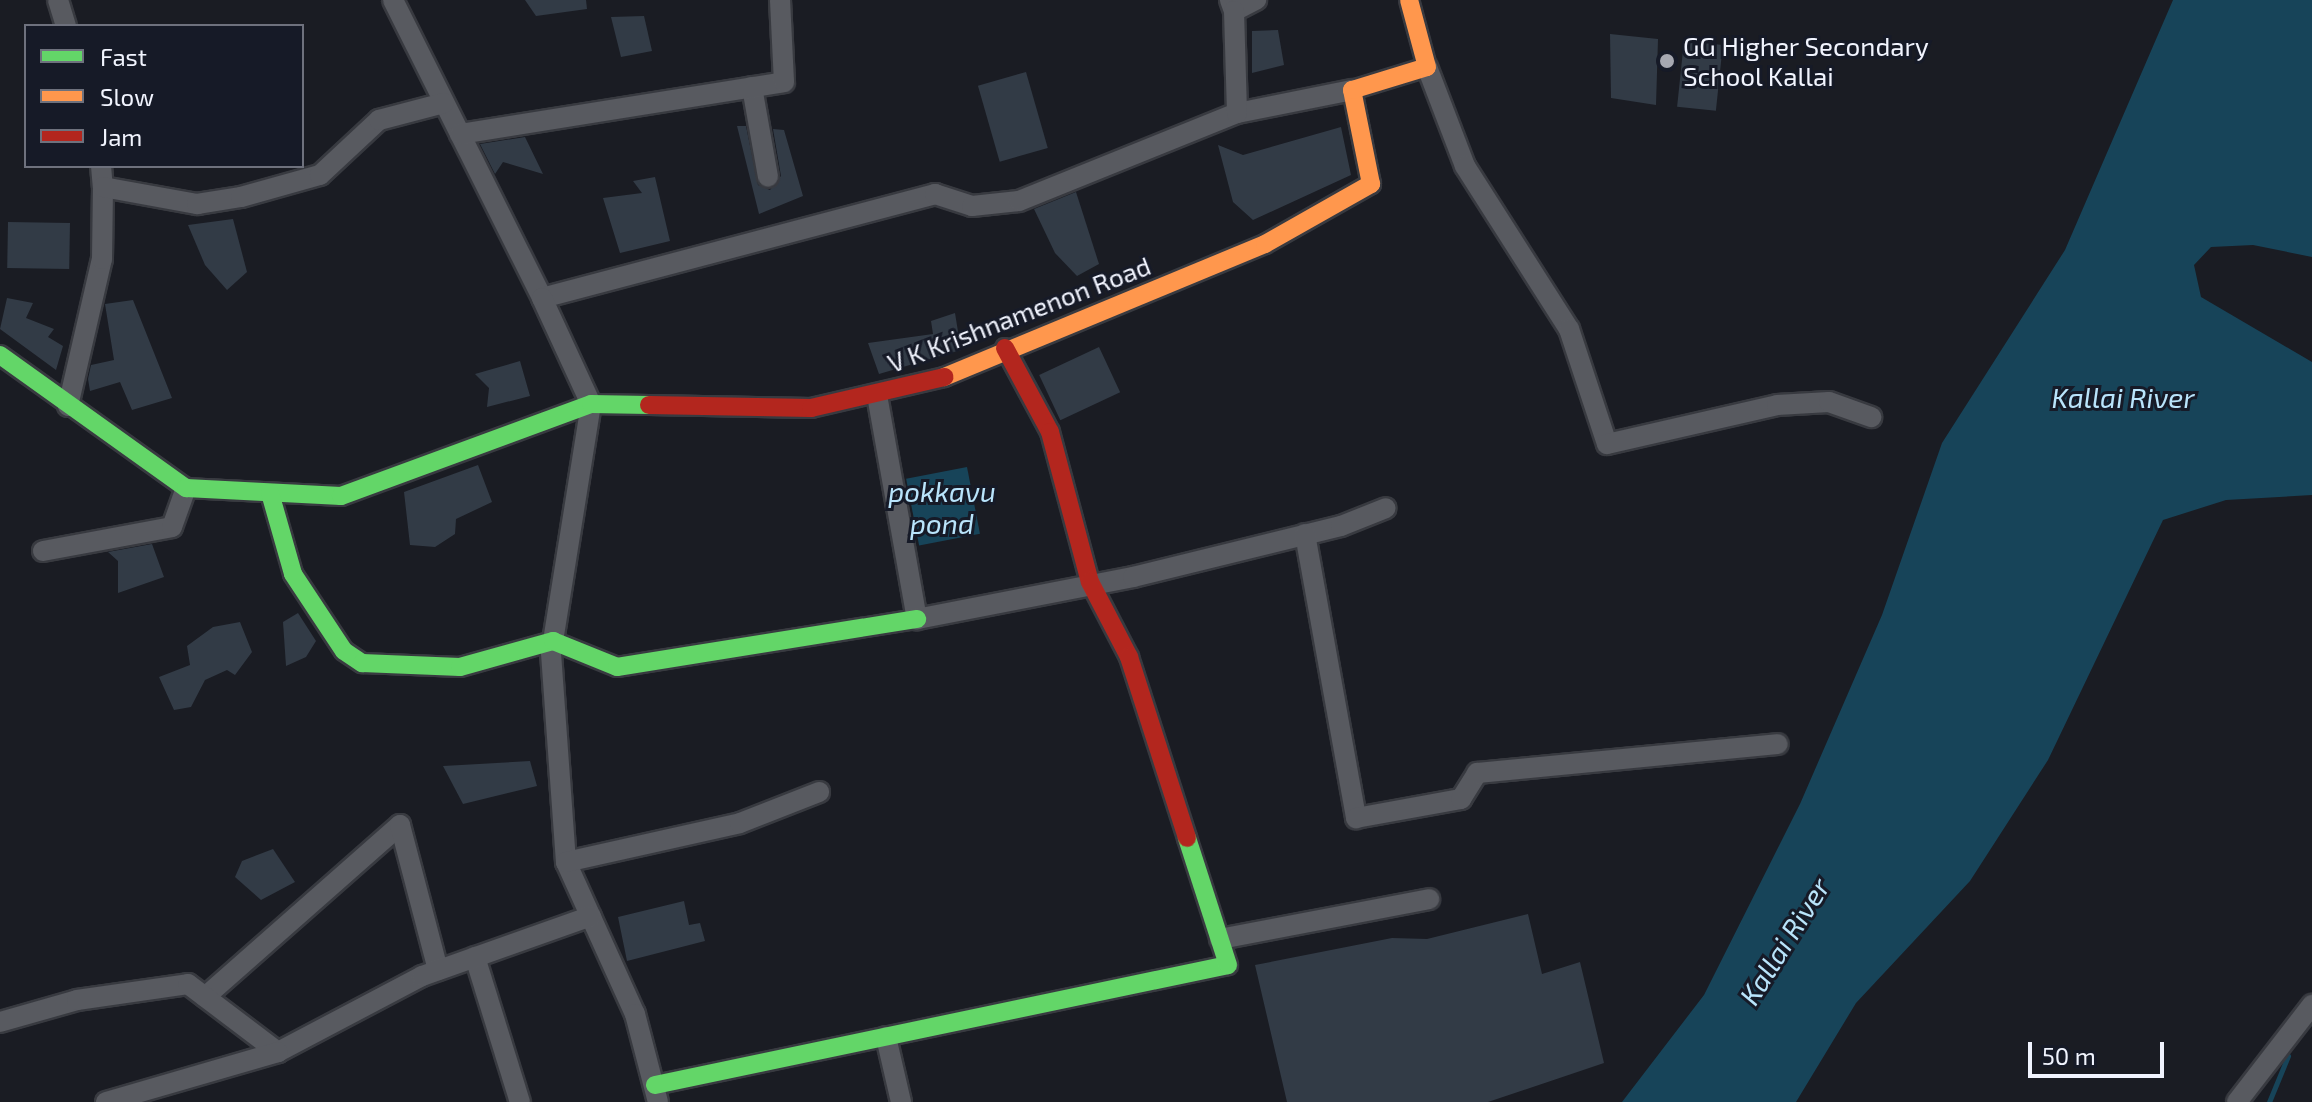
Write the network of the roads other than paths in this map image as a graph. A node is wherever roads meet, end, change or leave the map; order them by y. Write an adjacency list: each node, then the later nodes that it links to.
1 (58, 0): 7 (street)
2 (393, 0): 11 (street)
3 (780, 0): 9 (street)
4 (1256, 0): 6 (street)
5 (1409, 0): 8 (street)
6 (1232, 5): 12 (street)
7 (65, 24)
8 (1427, 67): 10 (street); 23 (street)
9 (752, 87): 13 (street); 15 (street)
10 (1352, 90): 12 (street); 18 (street, V K Krishnamenon Road)
11 (444, 103): 13 (street); 16 (street)
12 (1237, 113): 17 (street)
13 (460, 134): 17 (street)
14 (101, 168): 16 (street)
15 (768, 177)
16 (103, 187): 22 (street)
17 (542, 298): 21 (street)
18 (1005, 348): 20 (street, V K Krishnamenon Road); 29 (street)
19 (0, 355): 22 (street)
20 (877, 395): 21 (street, V K Krishnamenon Road); 30 (street)
21 (591, 404): 25 (street, V K Krishnamenon Road); 31 (street)
22 (68, 406): 24 (street)
23 (1871, 417)
24 (186, 488): 25 (street, V K Krishnamenon Road); 28 (street)
25 (270, 493): 31 (street)
26 (1386, 508): 27 (street)
27 (1305, 534): 29 (street); 32 (street)
28 (43, 551)
29 (1090, 582): 30 (street); 37 (street)
30 (917, 619): 31 (street)
31 (553, 641): 34 (street)
32 (1778, 744)
33 (819, 792): 34 (street)
34 (566, 862): 36 (street)
35 (1429, 899): 37 (street)
36 (591, 916): 38 (street); 45 (street)
37 (1220, 939): 43 (street)
38 (475, 957): 39 (street); 47 (street)
39 (438, 970): 40 (street); 44 (street)
40 (205, 997): 42 (street); 44 (street)
41 (2312, 1005): 49 (street)
42 (0, 1022)
43 (886, 1037): 45 (street); 48 (street)
44 (278, 1052): 46 (street)
45 (657, 1094)
46 (106, 1102)
47 (520, 1102)
48 (901, 1102)
49 (2237, 1102)

